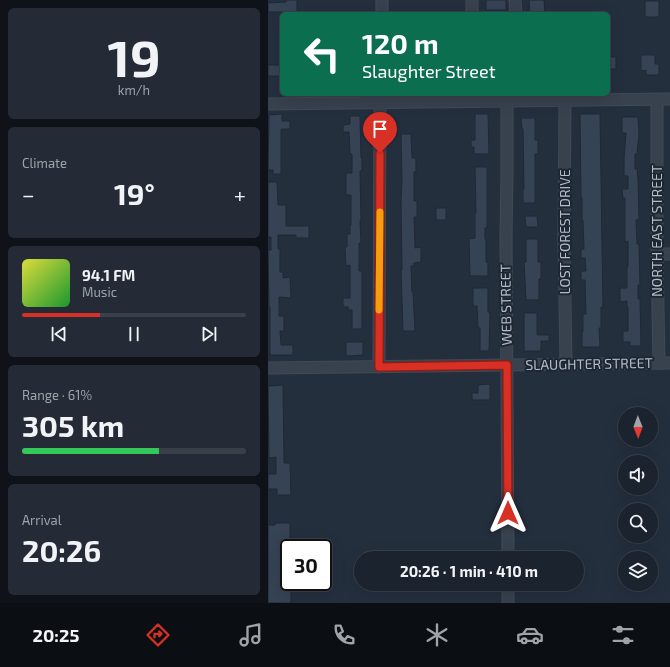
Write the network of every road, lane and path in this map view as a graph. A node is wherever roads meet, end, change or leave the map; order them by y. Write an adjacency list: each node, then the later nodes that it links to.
1 (382, 0): 4 (street)
2 (472, 0): 5 (street)
3 (515, 0): 6 (street)
4 (382, 12)
5 (472, 12)
6 (516, 12)
7 (380, 98): 8 (street); 13 (street); 19 (street)
8 (470, 98): 9 (street)
9 (513, 99): 12 (street); 18 (street, WEB STREET)
10 (656, 99): 11 (street); 12 (street); 14 (street, NORTH EAST STREET)
11 (670, 99)
12 (565, 100): 17 (street, LOST FOREST DRIVE)
13 (268, 104)
14 (657, 254): 15 (street); 16 (street, NORTH EAST STREET)
15 (670, 254)
16 (664, 363): 17 (street, SLAUGHTER STREET)
17 (566, 364): 18 (street, SLAUGHTER STREET)
18 (507, 365): 19 (street, SLAUGHTER STREET); 21 (street, WEB STREET)
19 (379, 367): 20 (street, SLAUGHTER STREET)
20 (268, 368)
21 (508, 551)
22 (508, 591): 23 (street)
23 (508, 603)

